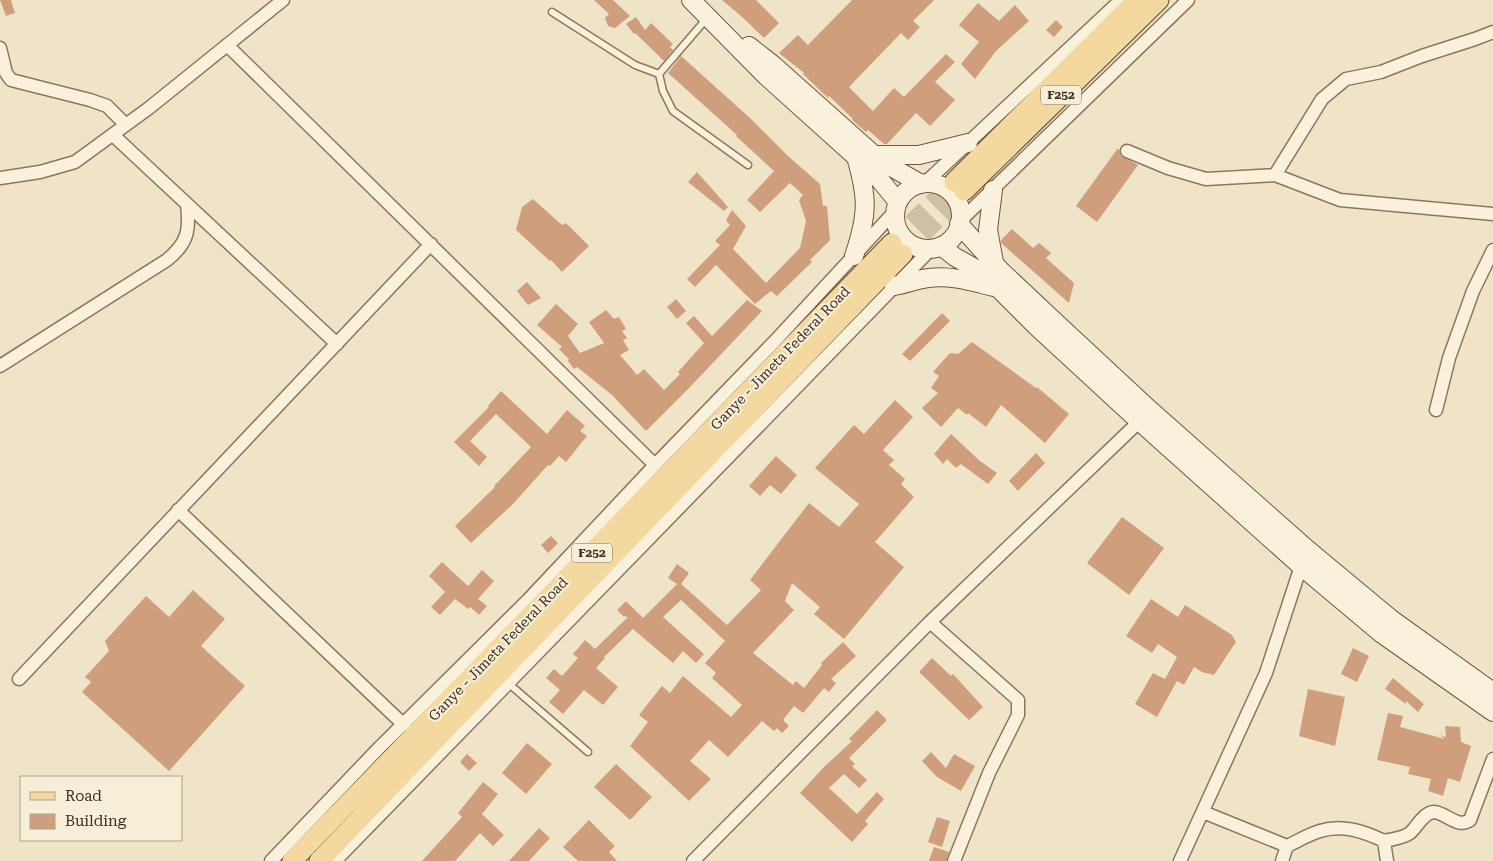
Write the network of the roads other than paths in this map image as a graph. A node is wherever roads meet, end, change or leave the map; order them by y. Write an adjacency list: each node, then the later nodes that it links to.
1 (283, 0): 10 (street)
2 (691, 0): 8 (main road)
3 (1121, 0): 15 (street)
4 (1137, 0): 5 (main road, F252)
5 (1159, 0)
6 (1188, 0): 23 (street)
7 (552, 12): 12 (lane)
8 (708, 16): 12 (lane); 17 (main road); 18 (main road)
9 (1493, 32): 20 (street)
10 (227, 45): 13 (street); 28 (street)
11 (0, 48): 13 (street)
12 (659, 74): 19 (lane)
13 (126, 125): 14 (street)
14 (113, 135): 21 (street); 24 (street)
15 (968, 143): 17 (main road); 22 (street)
16 (1127, 151): 20 (street)
17 (874, 155): 22 (main road)
18 (856, 156): 25 (main road); 31 (main road)
19 (748, 165)
20 (1275, 175): 26 (street)
21 (0, 178)
22 (923, 183): 25 (main road); 27 (main road)
23 (992, 190): 27 (street); 32 (main road)
24 (187, 204): 35 (street); 36 (street)
25 (897, 206): 29 (main road); 31 (street)
26 (1493, 214)
27 (960, 223): 29 (main road); 32 (main road)
28 (431, 244): 35 (street); 39 (street)
29 (936, 247): 33 (street); 34 (main road)
30 (1493, 250): 37 (street)
31 (854, 256): 39 (street)
32 (994, 263): 38 (main road)
33 (894, 286): 34 (main road); 44 (street)
34 (998, 288): 38 (main road)
35 (337, 344): 40 (street)
36 (0, 366)
37 (1436, 410)
38 (1145, 416): 41 (main road); 42 (street); 45 (main road)
39 (655, 465): 47 (street)
40 (178, 510): 43 (street); 47 (street)
41 (1301, 566): 46 (main road); 50 (street)
42 (930, 622): 57 (street); 58 (street)
43 (18, 679)
44 (508, 683): 48 (lane); 56 (street)
45 (1493, 692)
46 (1493, 712)
47 (404, 725): 53 (street)
48 (588, 752)
49 (1493, 758): 51 (street)
50 (1202, 812): 52 (street); 59 (street)
51 (1384, 842): 52 (street); 61 (street)
52 (1287, 846): 60 (street)
53 (271, 861)
54 (292, 861): 55 (main road, Ganye - Jimeta Federal Road / F252)
55 (319, 861)
56 (335, 861)
57 (694, 861)
58 (954, 861)
59 (1180, 861)
60 (1282, 861)
61 (1387, 861)

